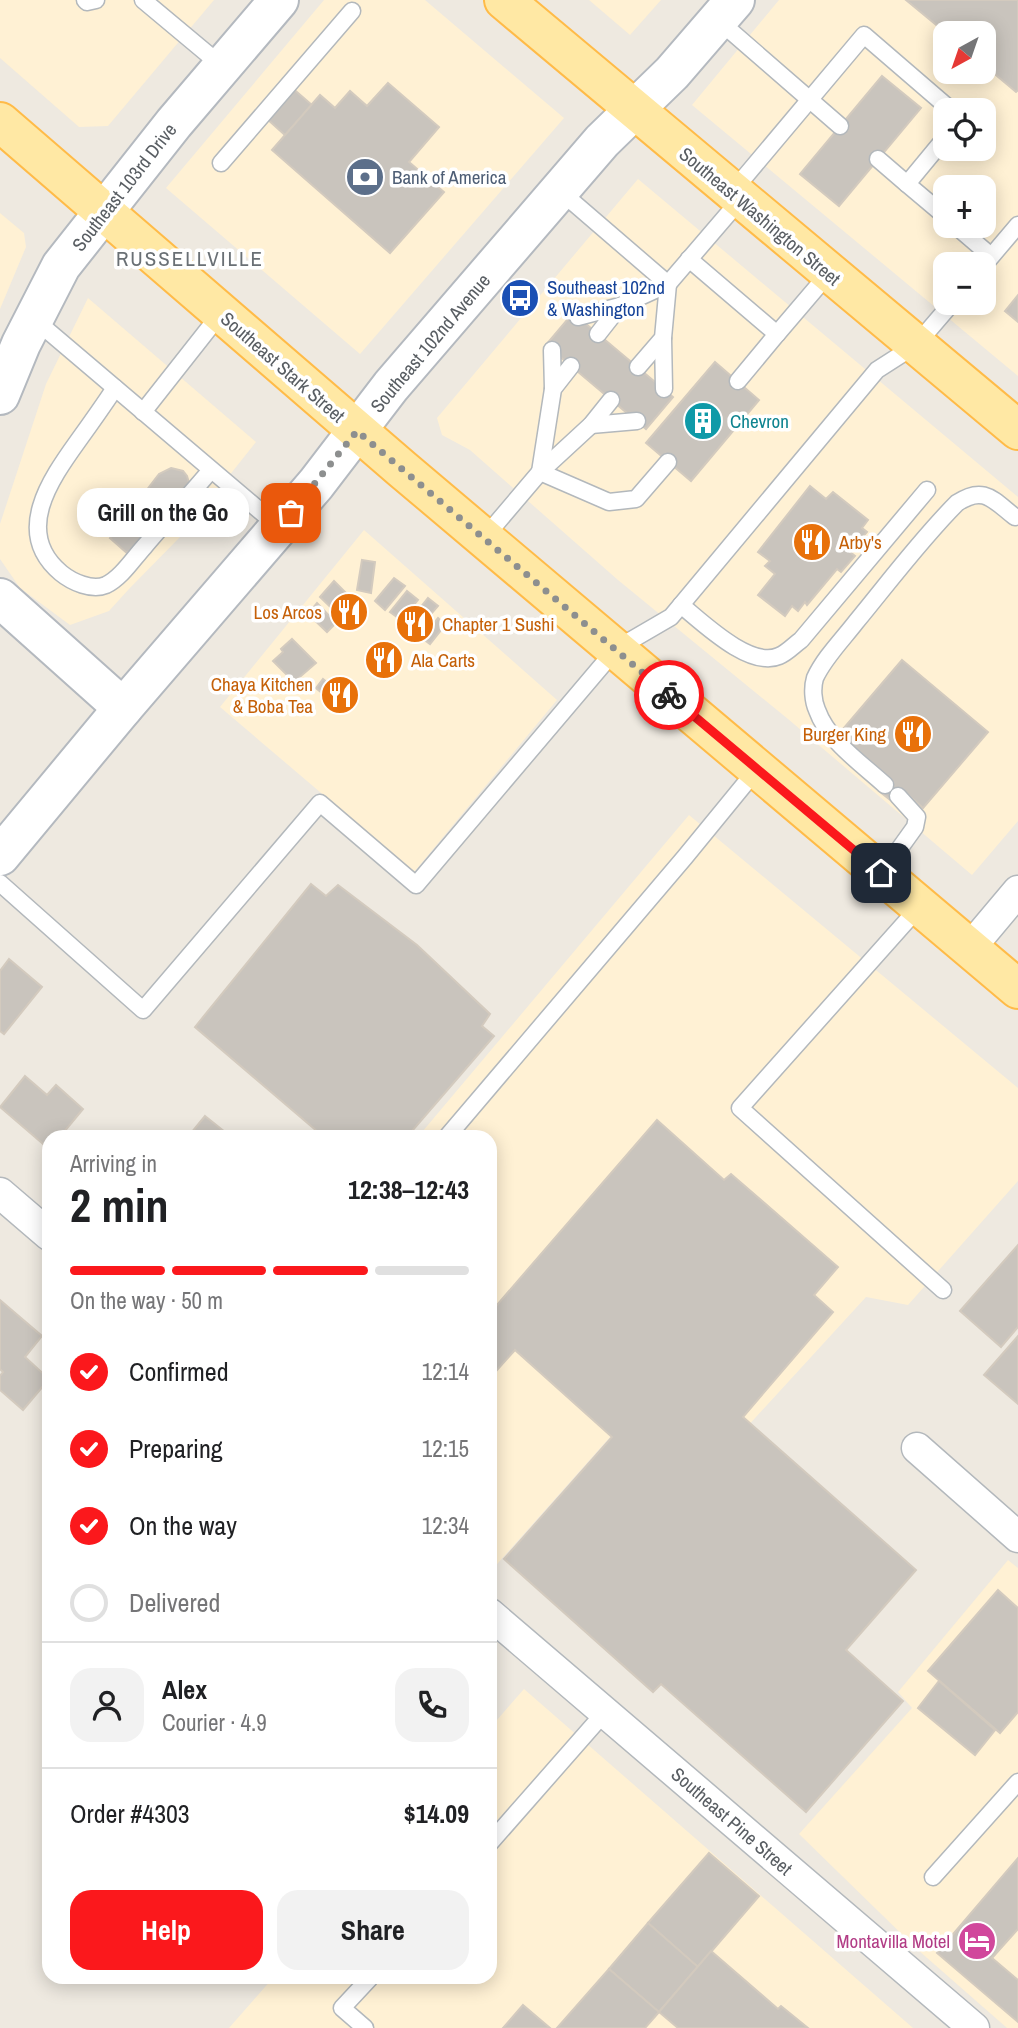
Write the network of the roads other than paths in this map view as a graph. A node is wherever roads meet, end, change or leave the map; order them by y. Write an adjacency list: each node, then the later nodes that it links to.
1 (85, 0): 2 (lane)
2 (96, 0)
3 (143, 0): 8 (lane)
4 (279, 0): 8 (main road, Southeast 103rd Drive)
5 (504, 0): 11 (main road, Southeast Washington Street)
6 (726, 10): 10 (lane); 11 (main road, Southeast 102nd Avenue)
7 (352, 11): 16 (lane)
8 (222, 66): 21 (main road, Southeast 103rd Drive)
9 (937, 98): 10 (lane)
10 (810, 100): 13 (lane); 19 (lane)
11 (634, 110): 18 (main road, Southeast 102nd Avenue); 19 (main road, Southeast Washington Street)
12 (0, 122): 21 (main road, Southeast Stark Street)
13 (840, 127)
14 (933, 153): 17 (lane)
15 (878, 159): 17 (lane)
16 (221, 163)
17 (907, 184): 20 (lane)
18 (559, 191): 28 (lane); 51 (main road, Southeast 102nd Avenue)
19 (736, 196): 26 (lane); 27 (main road, Southeast Washington Street)
20 (933, 206)
21 (104, 212): 30 (main road, Southeast Stark Street); 33 (main road, Southeast 103rd Drive)
22 (1018, 225): 25 (lane)
23 (967, 238): 24 (lane)
24 (979, 252)
25 (995, 252)
26 (689, 260): 28 (lane); 35 (lane)
27 (829, 273): 35 (lane); 37 (main road, Southeast Washington Street)
28 (668, 285): 29 (lane); 36 (lane)
29 (620, 306): 32 (lane); 34 (lane)
30 (221, 313): 47 (lane); 51 (main road, Southeast Stark Street)
31 (942, 315): 37 (lane)
32 (578, 317)
33 (34, 319): 42 (lane); 45 (main road, Southeast 103rd Drive)
34 (598, 334)
35 (777, 334): 41 (lane)
36 (663, 338): 40 (lane); 44 (lane)
37 (916, 345): 50 (main road, Southeast Washington Street); 60 (lane)
38 (552, 350): 43 (lane)
39 (571, 366): 43 (lane)
40 (638, 367)
41 (738, 381)
42 (115, 388): 47 (lane); 53 (lane)
43 (553, 389): 54 (lane)
44 (664, 389)
45 (0, 395)
46 (611, 400): 49 (lane)
47 (143, 412): 53 (lane)
48 (637, 421): 49 (lane)
49 (591, 425): 54 (lane)
50 (1018, 430)
51 (357, 431): 57 (main road, Southeast 102nd Avenue); 58 (main road, Southeast Stark Street)
52 (668, 462): 54 (lane)
53 (211, 470): 57 (lane)
54 (540, 472): 58 (lane)
55 (927, 490): 60 (lane)
56 (1015, 517): 64 (lane)
57 (279, 527): 62 (main road, Southeast 102nd Avenue)
58 (484, 538): 61 (main road, Southeast Stark Street)
59 (0, 598): 62 (main road)
60 (681, 605): 61 (lane)
61 (616, 649): 63 (main road, Southeast Stark Street); 68 (lane)
62 (123, 708): 66 (main road, Southeast 102nd Avenue)
63 (757, 769): 67 (main road, Southeast Stark Street); 73 (lane)
64 (885, 785)
65 (898, 796): 67 (lane)
66 (0, 856)
67 (881, 873): 70 (main road, Southeast Stark Street)
68 (0, 883)
69 (1018, 891): 71 (street)
70 (920, 906): 71 (main road, Southeast Stark Street); 76 (lane)
71 (970, 948): 72 (main road, Southeast Stark Street)
72 (1018, 989)
73 (453, 1130)
74 (0, 1194): 75 (street)
75 (42, 1230)
76 (943, 1290)
77 (917, 1448): 78 (street)
78 (1018, 1537)
79 (497, 1620): 80 (street, Southeast Pine Street)
80 (605, 1712): 82 (lane); 86 (street, Southeast Pine Street)
81 (1018, 1782): 83 (lane)
82 (497, 1835)
83 (933, 1877)
84 (364, 1984): 85 (lane)
85 (365, 2028)
86 (974, 2028)

